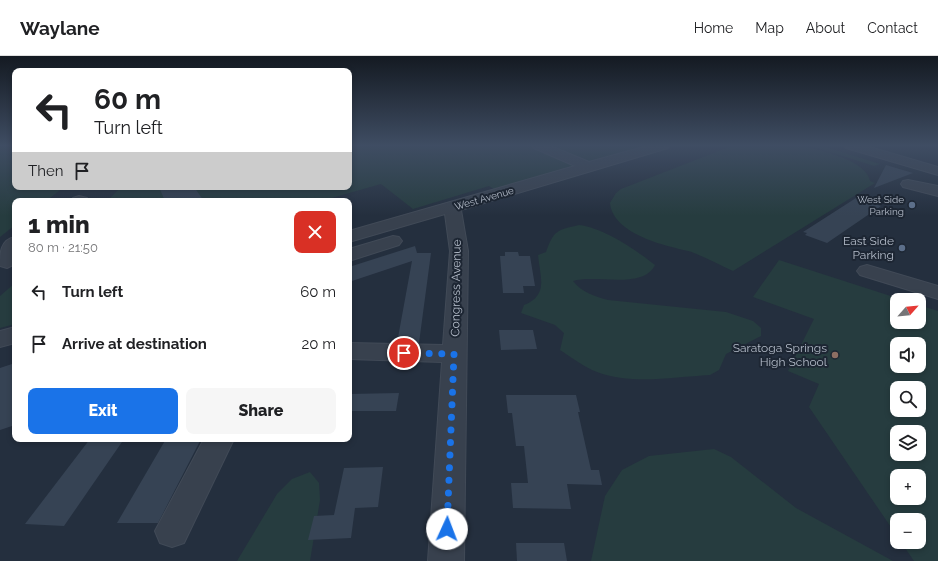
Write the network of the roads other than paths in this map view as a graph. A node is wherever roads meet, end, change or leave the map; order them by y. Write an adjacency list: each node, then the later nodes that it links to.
1 (579, 169): 4 (street, West Avenue)
2 (908, 184): 3 (street)
3 (938, 191)
4 (452, 207): 5 (street, West Avenue); 15 (street, Congress Avenue)
5 (352, 236)
6 (394, 241): 8 (street)
7 (12, 246): 9 (street)
8 (352, 254)
9 (7, 262)
10 (867, 271): 11 (street)
11 (938, 293)
12 (12, 336): 13 (street)
13 (0, 339)
14 (352, 351): 15 (street)
15 (454, 354): 18 (street, Congress Avenue)
16 (216, 442): 17 (street)
17 (172, 531)
18 (446, 561)

